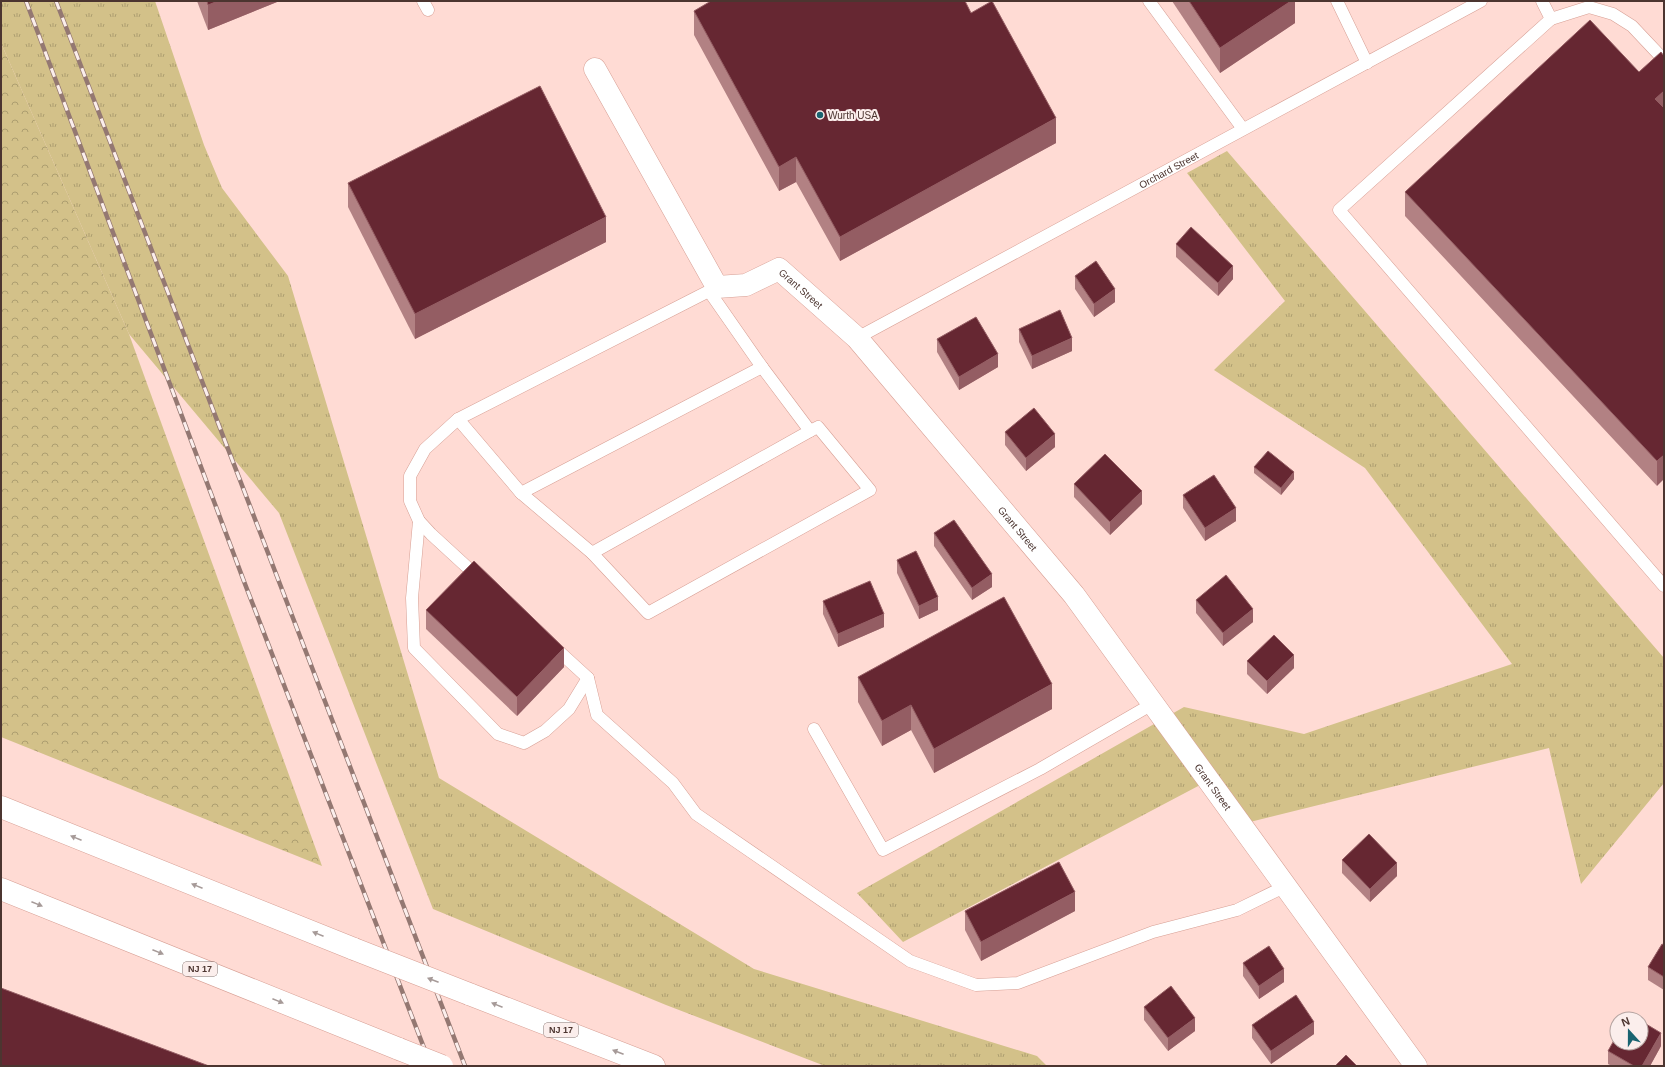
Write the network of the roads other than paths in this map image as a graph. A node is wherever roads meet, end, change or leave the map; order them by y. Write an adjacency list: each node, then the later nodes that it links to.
1 (1149, 1): 9 (lane)
2 (1337, 1): 7 (lane)
3 (1481, 1): 7 (lane, Orchard Street)
4 (1542, 1): 5 (lane)
5 (1551, 19): 6 (lane); 18 (lane)
6 (1664, 60)
7 (1367, 63): 9 (lane, Orchard Street)
8 (595, 69): 10 (main road)
9 (1243, 129): 11 (lane, Orchard Street)
10 (713, 289): 11 (main road, Grant Street); 12 (lane); 13 (lane)
11 (856, 338): 22 (main road, Grant Street)
12 (762, 367): 14 (lane); 15 (lane)
13 (458, 419): 15 (lane); 16 (lane)
14 (810, 432): 17 (lane); 17 (lane)
15 (521, 493): 17 (lane)
16 (419, 521): 19 (lane); 21 (lane)
17 (592, 553)
18 (1664, 586)
19 (489, 588)
20 (541, 636): 21 (lane)
21 (588, 678): 25 (lane)
22 (1154, 704): 23 (lane); 25 (main road, Grant Street)
23 (814, 729)
24 (1, 807): 28 (main road, NJ 17, one-way to 24, bridge)
25 (1286, 886): 29 (main road, Grant Street)
26 (1, 889): 27 (main road, NJ 17, one-way to 27, bridge)
27 (442, 1066)
28 (654, 1066)
29 (1416, 1066)

